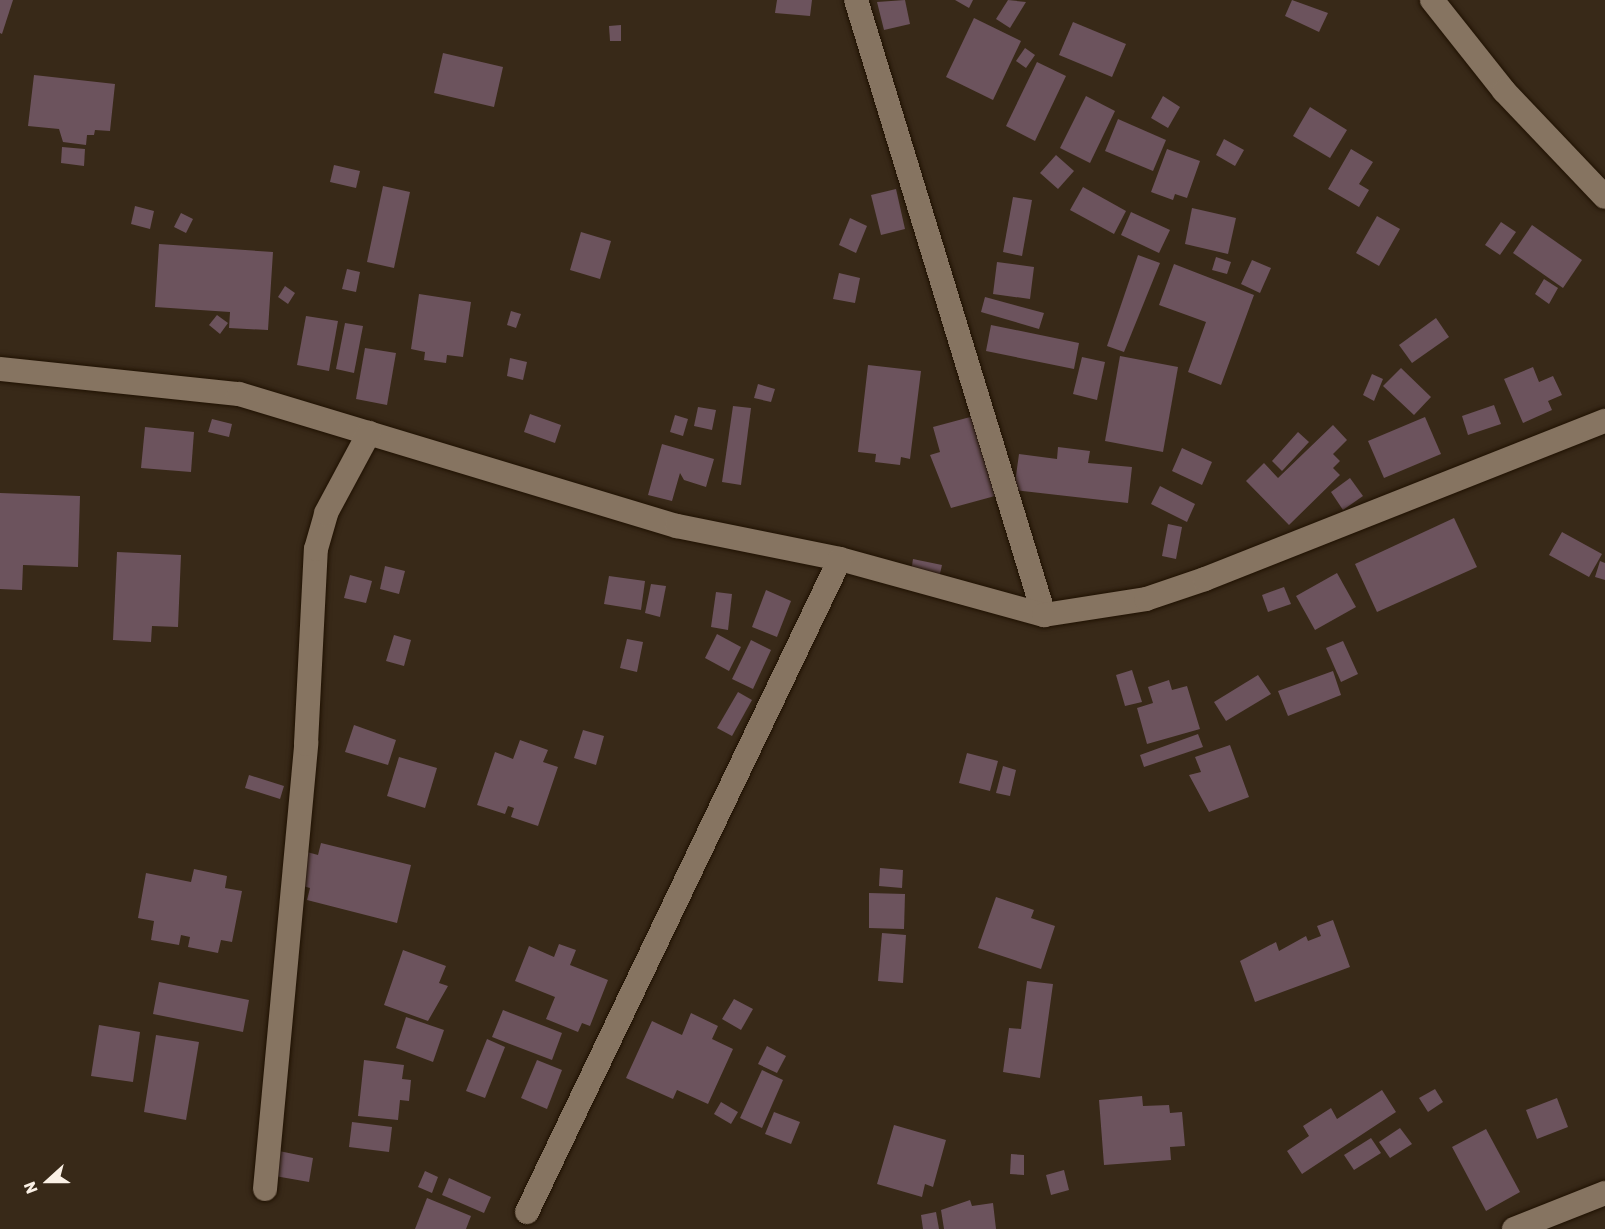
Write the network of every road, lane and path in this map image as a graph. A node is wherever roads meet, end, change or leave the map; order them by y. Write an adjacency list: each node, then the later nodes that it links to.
1 (856, 0): 8 (street)
2 (1432, 0): 3 (street)
3 (1605, 197)
4 (0, 369): 6 (street)
5 (1605, 421): 8 (street)
6 (369, 433): 7 (street); 9 (street)
7 (840, 559): 8 (street); 11 (street)
8 (1044, 615)
9 (265, 1189)
10 (1605, 1193): 12 (street)
11 (527, 1212)
12 (1514, 1229)

